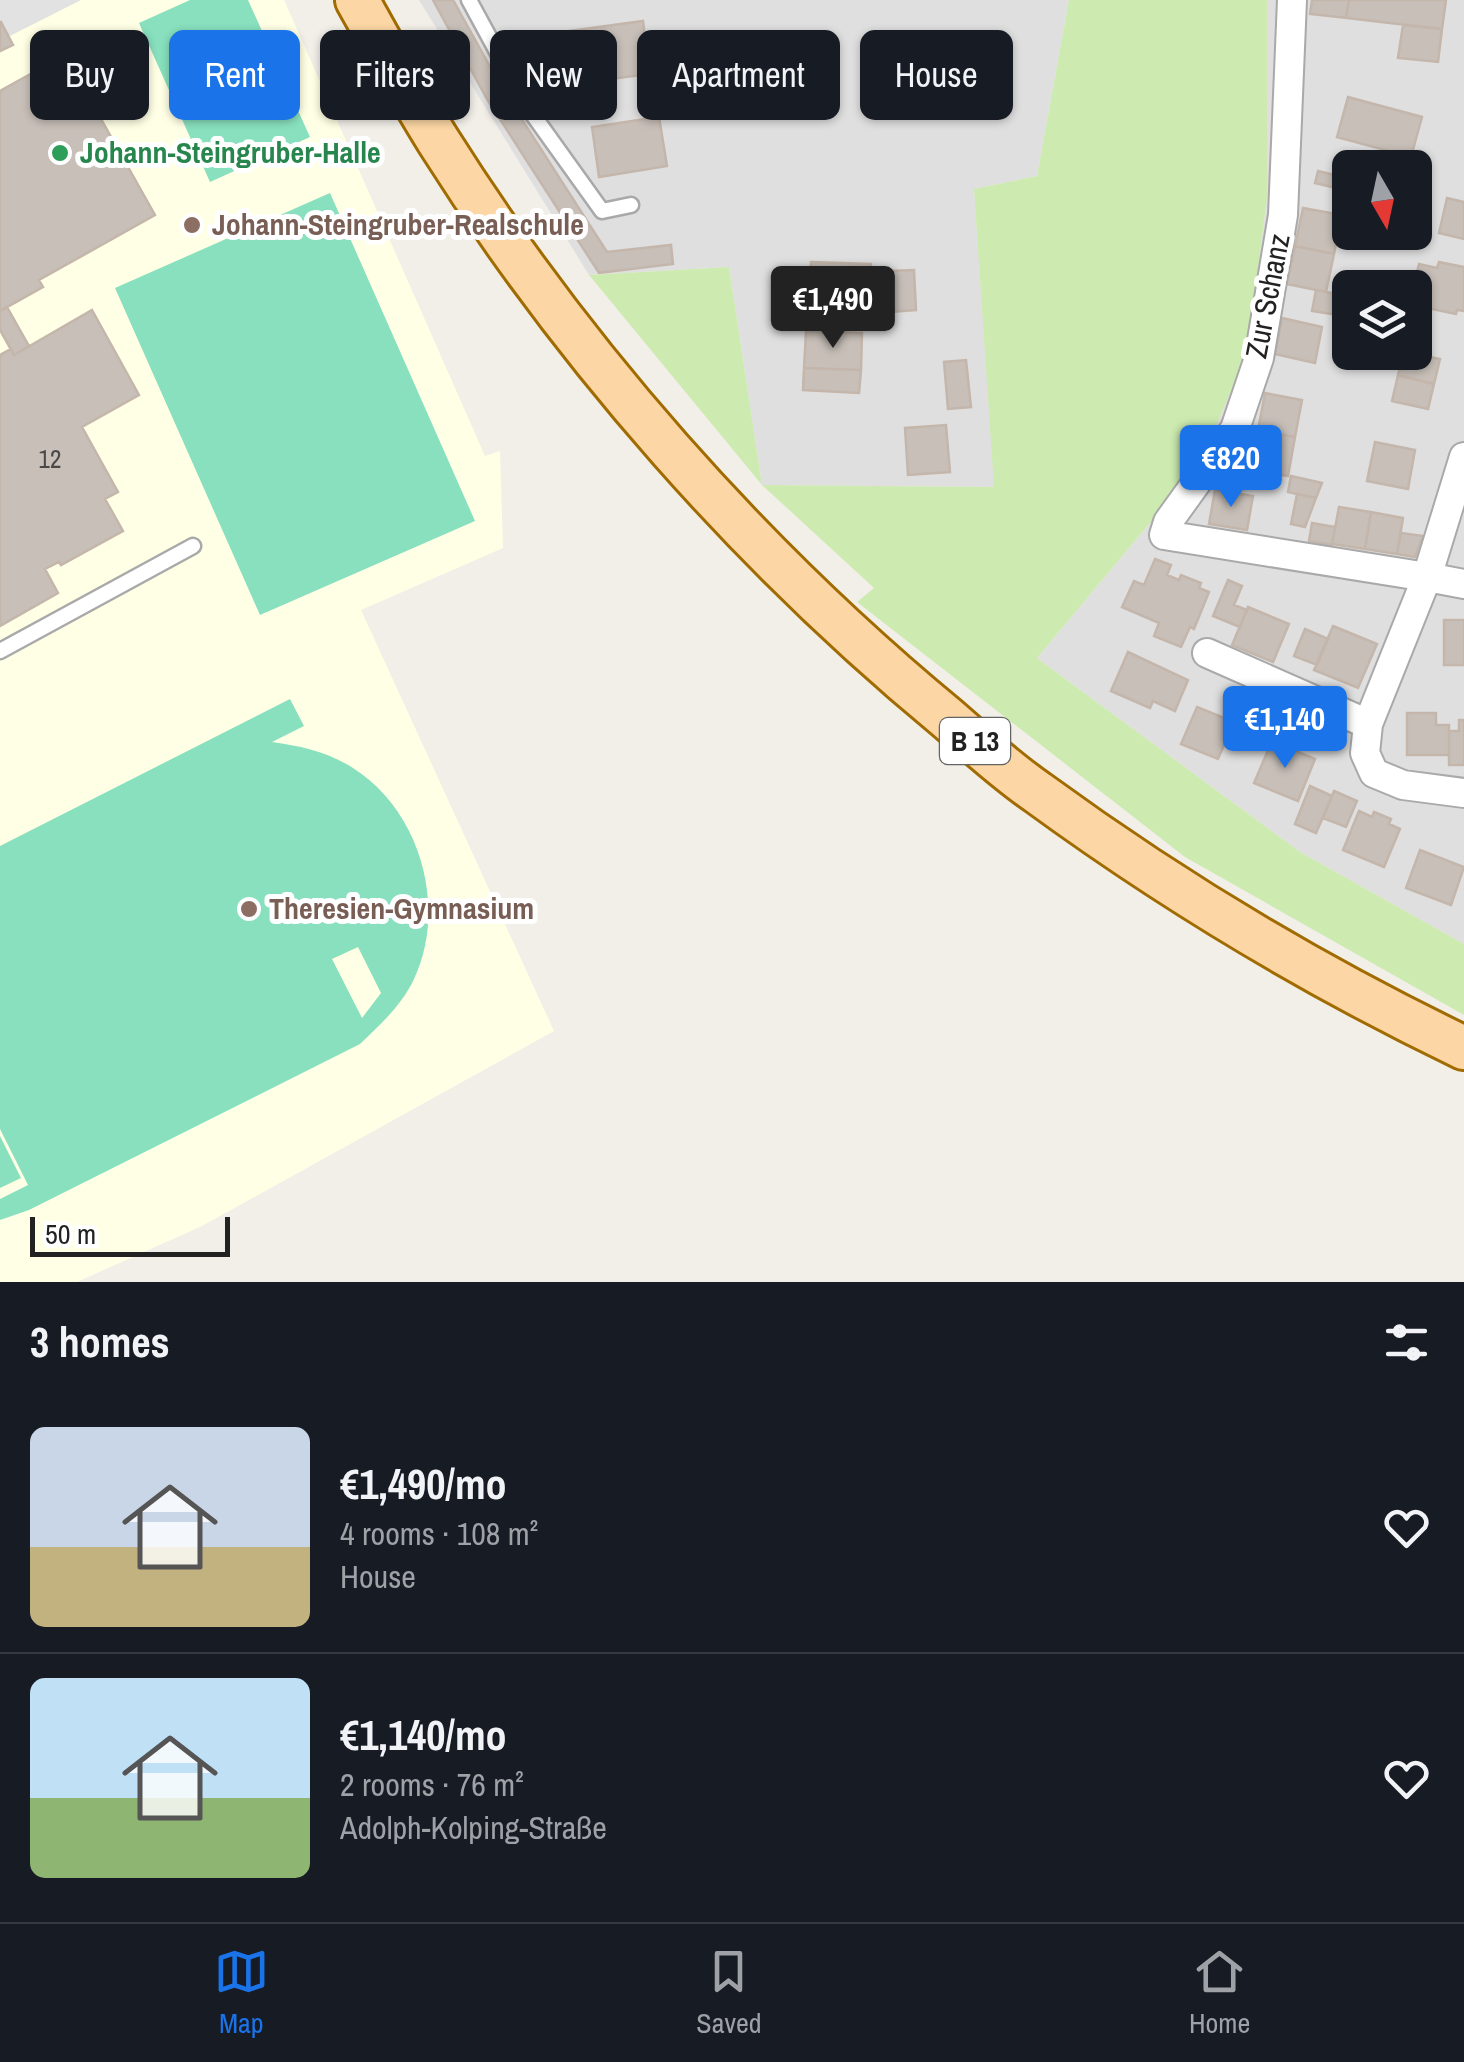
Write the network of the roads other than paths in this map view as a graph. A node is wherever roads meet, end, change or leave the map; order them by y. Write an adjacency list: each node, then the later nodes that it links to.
1 (357, 0): 13 (main road, B 13)
2 (469, 0): 4 (lane)
3 (1292, 0): 7 (street, Zur Schanz)
4 (631, 205)
5 (1464, 457): 7 (street)
6 (192, 546): 9 (lane)
7 (1427, 578): 8 (street); 11 (street)
8 (1464, 584)
9 (0, 651)
10 (1207, 653): 11 (street)
11 (1368, 724): 12 (street)
12 (1464, 793)
13 (1464, 1048)

